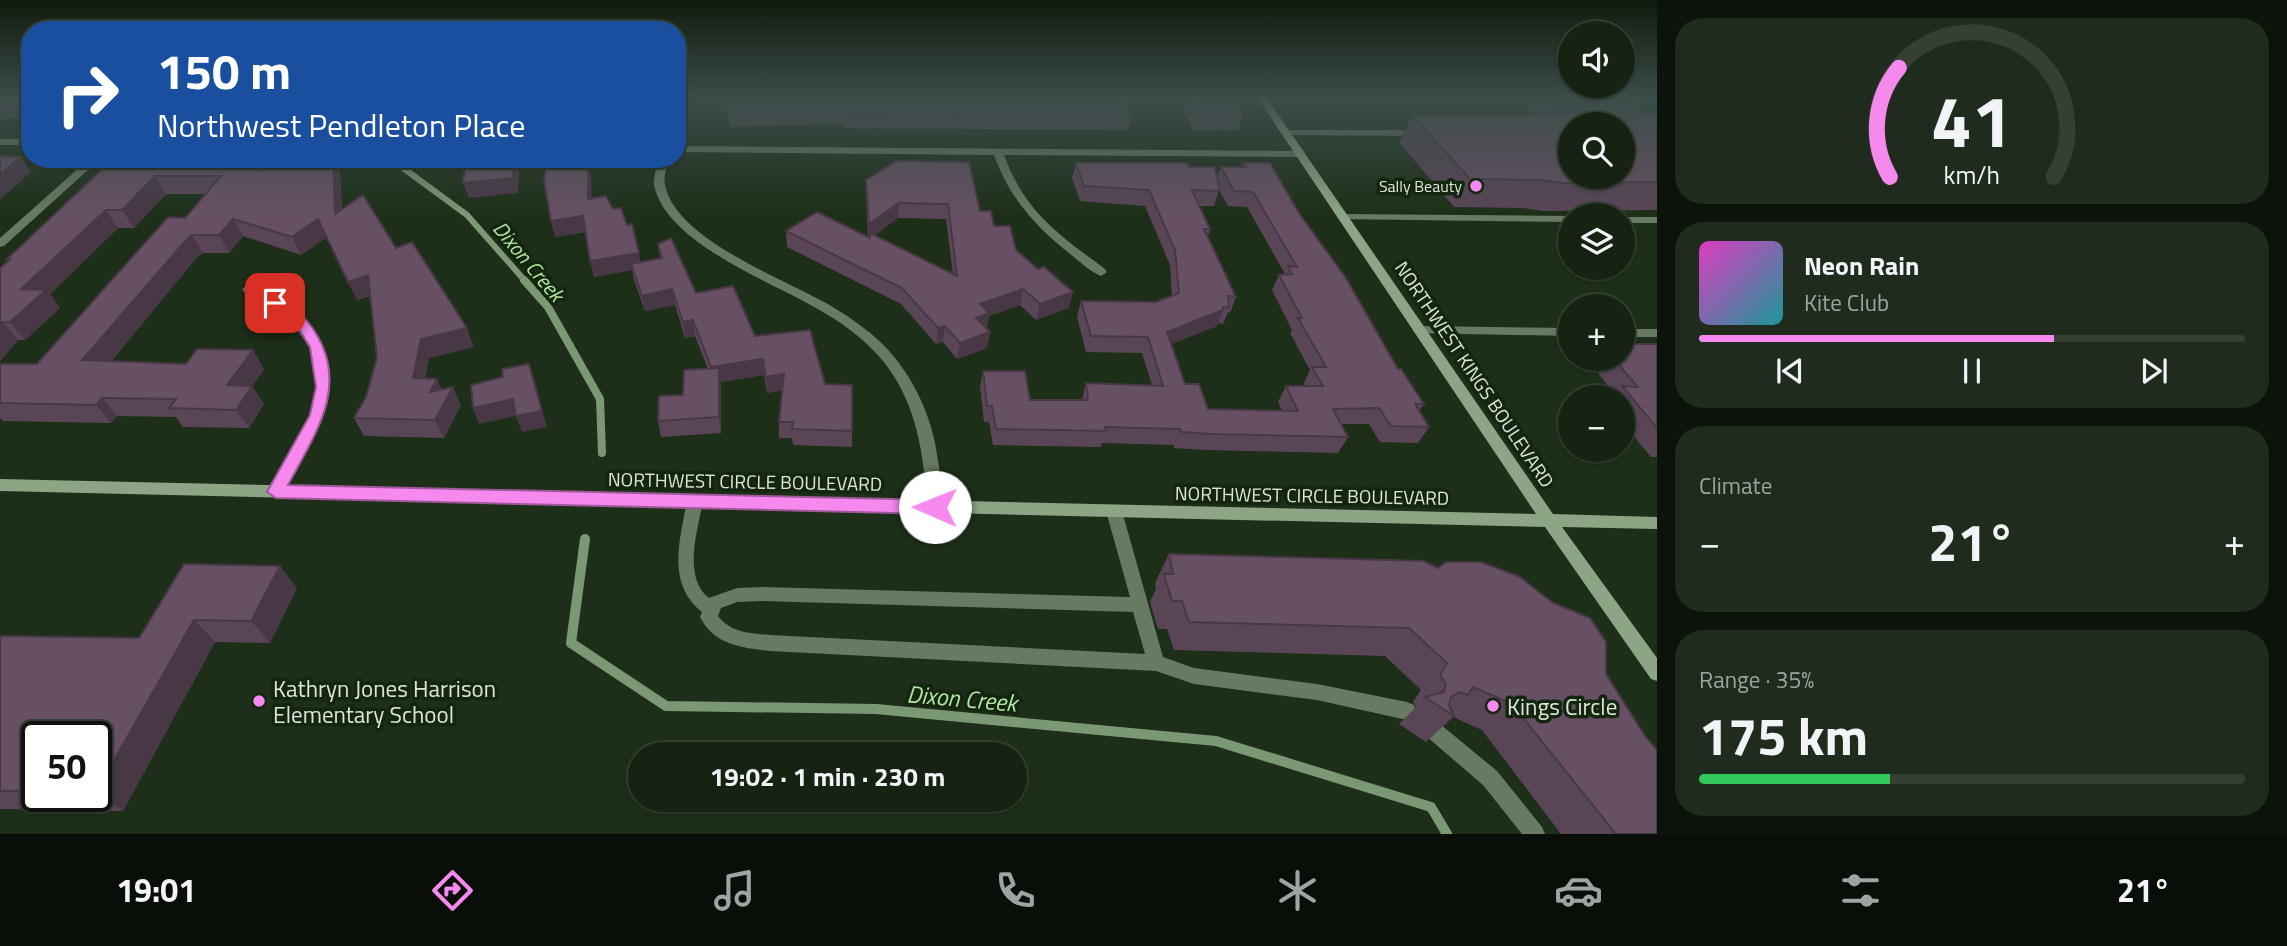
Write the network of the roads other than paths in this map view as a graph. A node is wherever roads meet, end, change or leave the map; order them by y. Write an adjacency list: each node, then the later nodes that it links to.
1 (1287, 136): 6 (main road, NORTHWEST KINGS BOULEVARD)
2 (0, 142): 3 (street)
3 (21, 142)
4 (686, 149): 5 (street)
5 (998, 151): 6 (street); 14 (street)
6 (1299, 154): 9 (main road, NORTHWEST KINGS BOULEVARD)
7 (85, 168): 13 (street)
8 (661, 168): 23 (street)
9 (1342, 217): 10 (street); 16 (main road, NORTHWEST KINGS BOULEVARD)
10 (1558, 219)
11 (1635, 220): 12 (street)
12 (1657, 220)
13 (0, 244)
14 (1101, 272)
15 (248, 289): 21 (street)
16 (1419, 330): 17 (street); 25 (main road, NORTHWEST KINGS BOULEVARD)
17 (1558, 332)
18 (1635, 333): 19 (street)
19 (1657, 333)
20 (0, 485): 21 (main road, NORTHWEST CIRCLE BOULEVARD)
21 (276, 492): 22 (main road, NORTHWEST CIRCLE BOULEVARD)
22 (695, 501): 23 (main road, NORTHWEST CIRCLE BOULEVARD); 28 (street)
23 (935, 507): 24 (main road, NORTHWEST CIRCLE BOULEVARD)
24 (1114, 511): 25 (main road, NORTHWEST CIRCLE BOULEVARD); 27 (street)
25 (1550, 522): 26 (main road, NORTHWEST CIRCLE BOULEVARD); 30 (main road, NORTHWEST KINGS BOULEVARD)
26 (1657, 523)
27 (1139, 604): 28 (street); 29 (street)
28 (710, 608): 29 (street)
29 (1156, 663): 31 (street)
30 (1657, 673)
31 (1407, 711)
32 (1433, 730): 33 (street)
33 (1535, 834)

